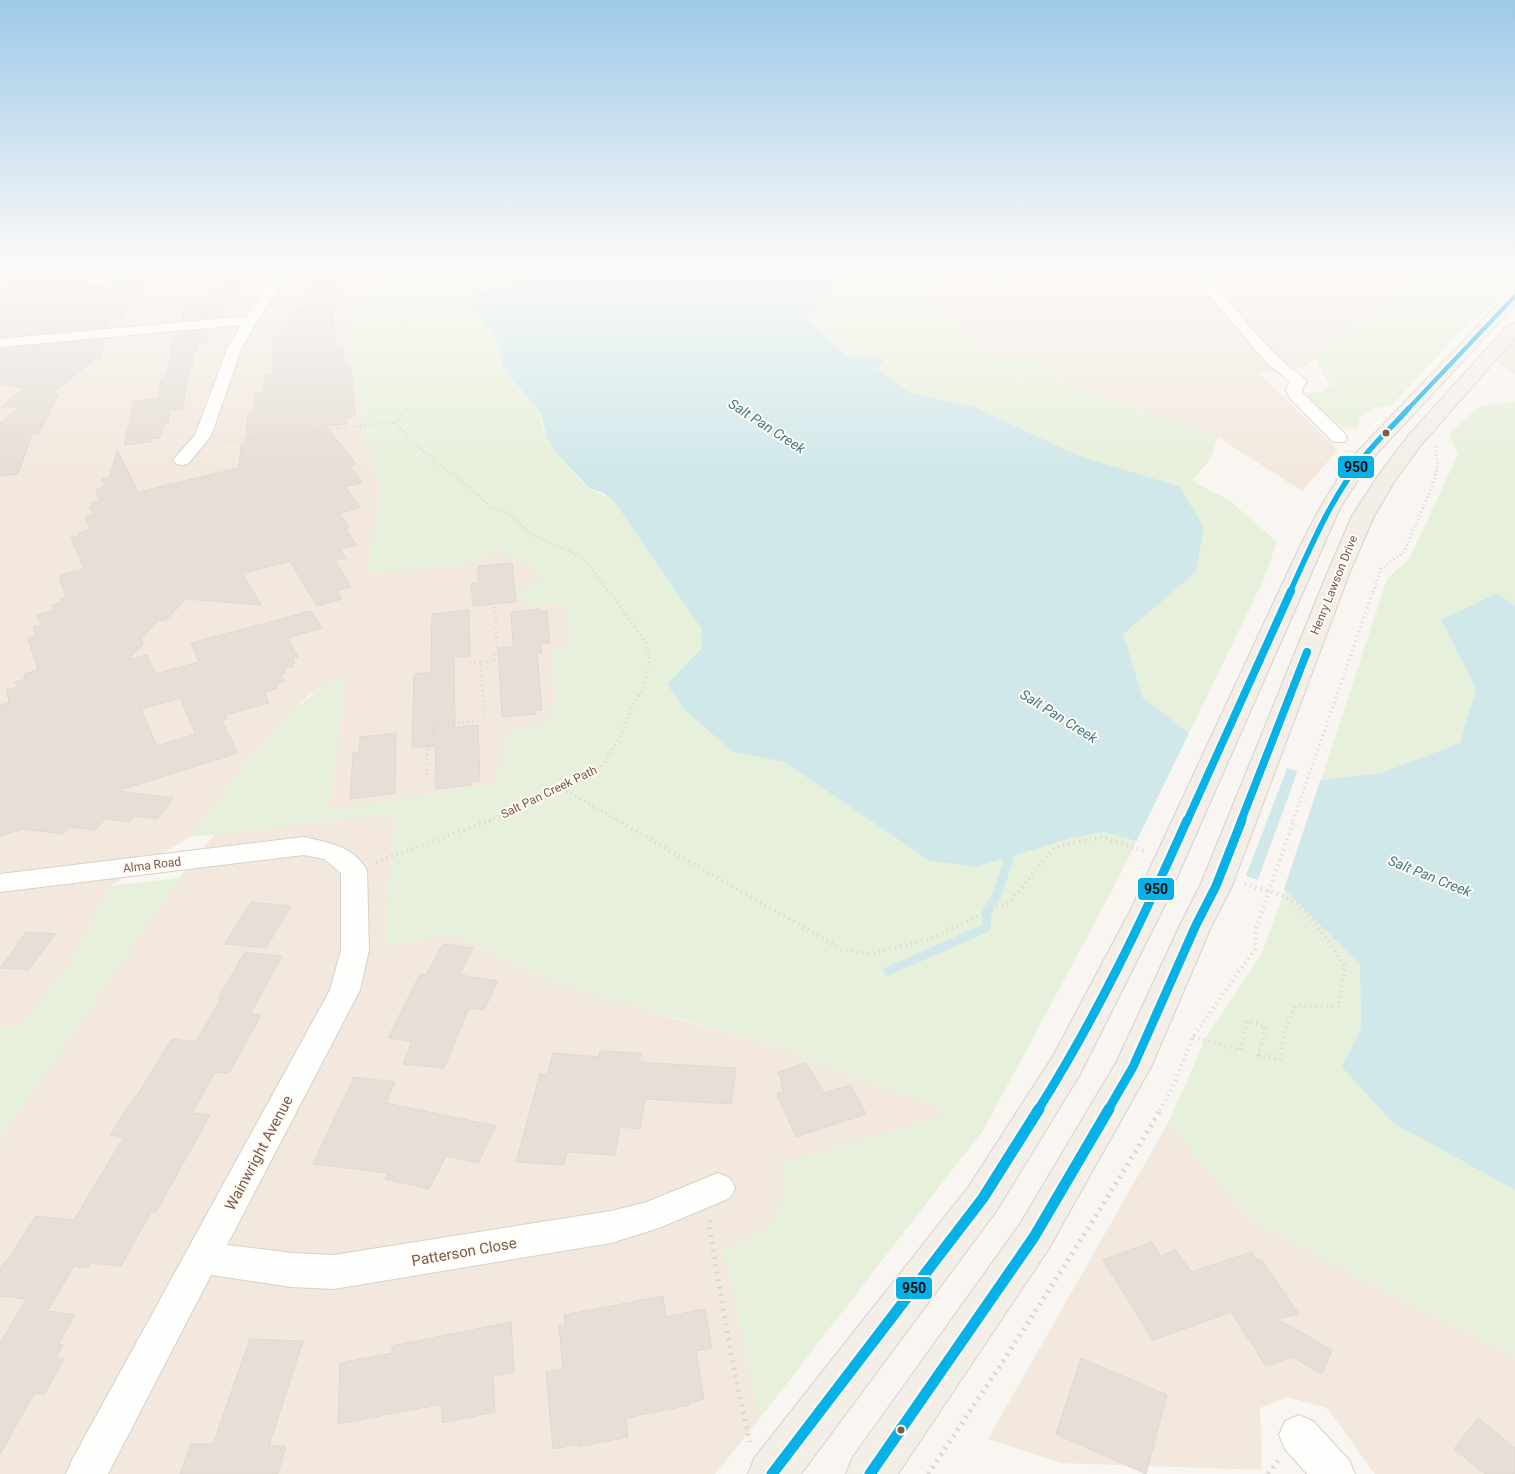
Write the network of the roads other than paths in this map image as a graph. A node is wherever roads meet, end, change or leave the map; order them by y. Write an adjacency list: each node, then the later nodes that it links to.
1 (101, 334): 6 (street)
2 (244, 334): 8 (street)
3 (1251, 334): 7 (street)
4 (1479, 334): 14 (main road)
5 (1510, 334): 16 (main road, Henry Lawson Drive)
6 (0, 343)
7 (1339, 438)
8 (182, 460)
9 (354, 870): 10 (street, Alma Road); 12 (street, Wainwright Avenue)
10 (0, 883)
11 (718, 1188): 12 (street, Patterson Close)
12 (203, 1258): 15 (street, Wainwright Avenue)
13 (1299, 1436): 17 (street)
14 (761, 1460)
15 (86, 1474)
16 (870, 1474)
17 (1335, 1474)

